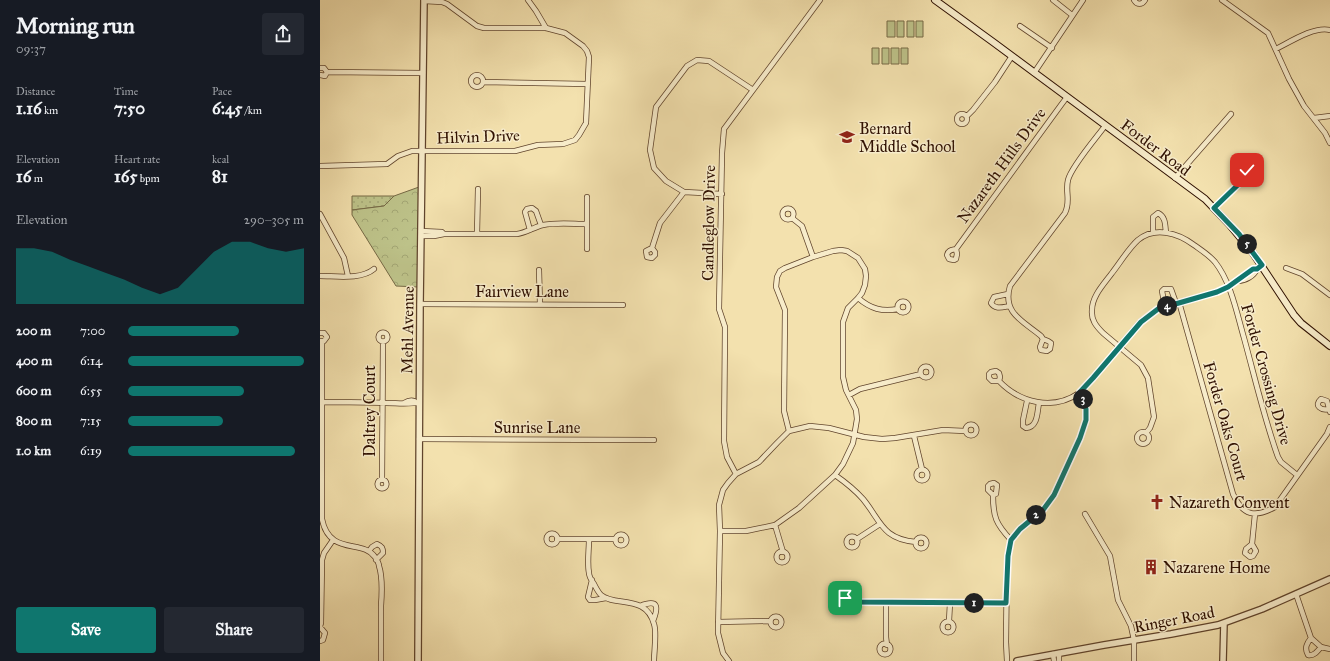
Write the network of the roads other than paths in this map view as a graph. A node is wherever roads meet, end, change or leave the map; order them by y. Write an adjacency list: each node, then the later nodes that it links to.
1 (424, 0): 13 (street); 21 (street, Mehl Avenue)
2 (528, 0): 13 (street)
3 (820, 0): 25 (street, Candleglow Drive)
4 (935, 0): 17 (main road, Forder Road)
5 (1053, 0): 11 (street)
6 (1083, 0): 11 (street)
7 (1134, 0): 8 (street)
8 (1145, 0)
9 (1222, 0): 10 (street)
10 (1229, 2): 16 (street)
11 (1072, 15): 15 (street)
12 (1020, 26): 15 (street)
13 (546, 28): 24 (street)
14 (1330, 30): 16 (street)
15 (1052, 48): 20 (street)
16 (1276, 49): 30 (street)
17 (1012, 56): 20 (main road, Forder Road); 28 (street)
18 (320, 68): 19 (street)
19 (327, 72): 21 (street); 22 (street)
20 (1034, 72): 26 (main road, Forder Road)
21 (423, 73): 33 (street, Mehl Avenue)
22 (320, 75)
23 (483, 82): 24 (street)
24 (587, 84): 33 (street, Hilvin Drive)
25 (753, 90): 38 (street); 39 (street, Candleglow Drive)
26 (1067, 97): 31 (main road, Forder Road); 53 (street, Nazareth Hills Drive)
27 (1231, 114): 36 (street)
28 (967, 116)
29 (1330, 116): 30 (street)
30 (1314, 118): 32 (street)
31 (1105, 126): 36 (main road, Forder Road); 62 (street)
32 (1330, 143)
33 (423, 151): 34 (street, Hilvin Drive); 49 (street, Mehl Avenue)
34 (320, 166)
35 (1246, 177): 41 (street)
36 (1175, 178): 41 (main road, Forder Road)
37 (478, 189): 50 (street)
38 (684, 192): 39 (street); 51 (street)
39 (722, 194): 96 (street, Candleglow Drive)
40 (587, 197): 44 (street)
41 (1214, 208): 55 (main road, Forder Road)
42 (320, 214): 60 (street)
43 (792, 218): 54 (street)
44 (587, 224): 45 (street); 52 (street)
45 (541, 225): 46 (street); 46 (street)
46 (530, 230): 50 (street)
47 (1153, 232): 48 (street, Forder Crossing Drive); 48 (street); 77 (street)
48 (1166, 233): 61 (street, Forder Crossing Drive)
49 (421, 234): 50 (street); 66 (street, Mehl Avenue)
50 (477, 234)
51 (652, 248)
52 (587, 249)
53 (956, 249)
54 (813, 257): 64 (street); 88 (street)
55 (1259, 267): 61 (street); 76 (main road, Forder Road)
56 (1286, 268): 63 (street)
57 (374, 269): 60 (street)
58 (539, 270): 67 (street)
59 (320, 276): 60 (street)
60 (348, 276)
61 (1228, 287): 65 (street); 98 (street, Forder Crossing Drive)
62 (1008, 294): 69 (street); 69 (street)
63 (1330, 295)
64 (858, 298): 71 (street); 81 (street)
65 (1178, 303): 70 (street); 70 (street, Forder Oaks Court); 102 (street, Forder Oaks Court)
66 (420, 304): 67 (street, Fairview Lane); 85 (street, Mehl Avenue)
67 (540, 304): 68 (street, Fairview Lane)
68 (623, 305)
69 (1010, 306): 73 (street)
70 (1165, 307): 77 (street)
71 (898, 309)
72 (320, 333): 74 (street)
73 (1043, 339)
74 (321, 341): 83 (street)
75 (383, 342): 84 (street, Daltrey Court)
76 (1330, 346)
77 (1119, 347): 80 (street); 90 (street)
78 (921, 374): 81 (street)
79 (999, 381): 82 (street)
80 (1080, 392): 86 (street); 111 (street)
81 (849, 395): 91 (street)
82 (1027, 401): 86 (street); 86 (street)
83 (321, 402): 84 (street); 110 (street)
84 (382, 403): 85 (street); 99 (street, Daltrey Court)
85 (418, 403): 93 (street, Mehl Avenue)
86 (1039, 403)
87 (1330, 427): 98 (street)
88 (789, 431): 91 (street); 96 (street)
89 (965, 431): 92 (street)
90 (1146, 433)
91 (855, 434): 92 (street); 97 (street)
92 (914, 436): 95 (street)
93 (419, 439): 94 (street, Sunrise Lane); 141 (street, Mehl Avenue)
94 (654, 440)
95 (922, 469)
96 (736, 474): 105 (street)
97 (835, 475): 103 (street); 104 (street)
98 (1297, 475): 102 (street)
99 (382, 480)
100 (993, 495): 111 (street)
101 (1085, 514): 133 (street)
102 (1255, 514): 113 (street)
103 (880, 524): 109 (street); 112 (street)
104 (775, 525): 105 (street); 115 (street)
105 (720, 531): 129 (street)
106 (557, 539): 107 (street)
107 (589, 539): 108 (street); 118 (street)
108 (615, 539)
109 (857, 539)
110 (333, 540): 114 (street); 131 (street)
111 (1011, 540): 124 (street)
112 (916, 542)
113 (1252, 544)
114 (369, 551): 116 (street); 116 (street)
115 (783, 552)
116 (376, 560): 140 (street)
117 (1330, 579): 119 (street, Ringer Road)
118 (592, 580): 120 (street); 120 (street)
119 (1296, 594): 130 (street, Ringer Road); 132 (street)
120 (606, 598): 125 (street)
121 (854, 602): 122 (street)
122 (886, 602): 123 (street); 135 (street)
123 (950, 603): 124 (street); 128 (street)
124 (1006, 603): 144 (street)
125 (640, 606): 126 (street); 126 (street)
126 (653, 621): 142 (street)
127 (770, 621): 129 (street)
128 (949, 621)
129 (718, 622): 143 (street)
130 (1224, 623): 133 (street, Ringer Road); 149 (street)
131 (320, 626): 134 (street)
132 (1311, 638): 136 (street); 136 (street)
133 (1134, 640): 138 (street, Ringer Road); 148 (street)
134 (320, 641)
135 (887, 645)
136 (1321, 647): 137 (street)
137 (1330, 649)
138 (1060, 653): 139 (street, Ringer Road); 147 (street)
139 (1053, 654): 145 (street, Ringer Road); 146 (street)
140 (381, 661)
141 (418, 661)
142 (654, 661)
143 (729, 661)
144 (1007, 661)
145 (1016, 661)
146 (1054, 661)
147 (1059, 661)
148 (1134, 661)
149 (1223, 661)

